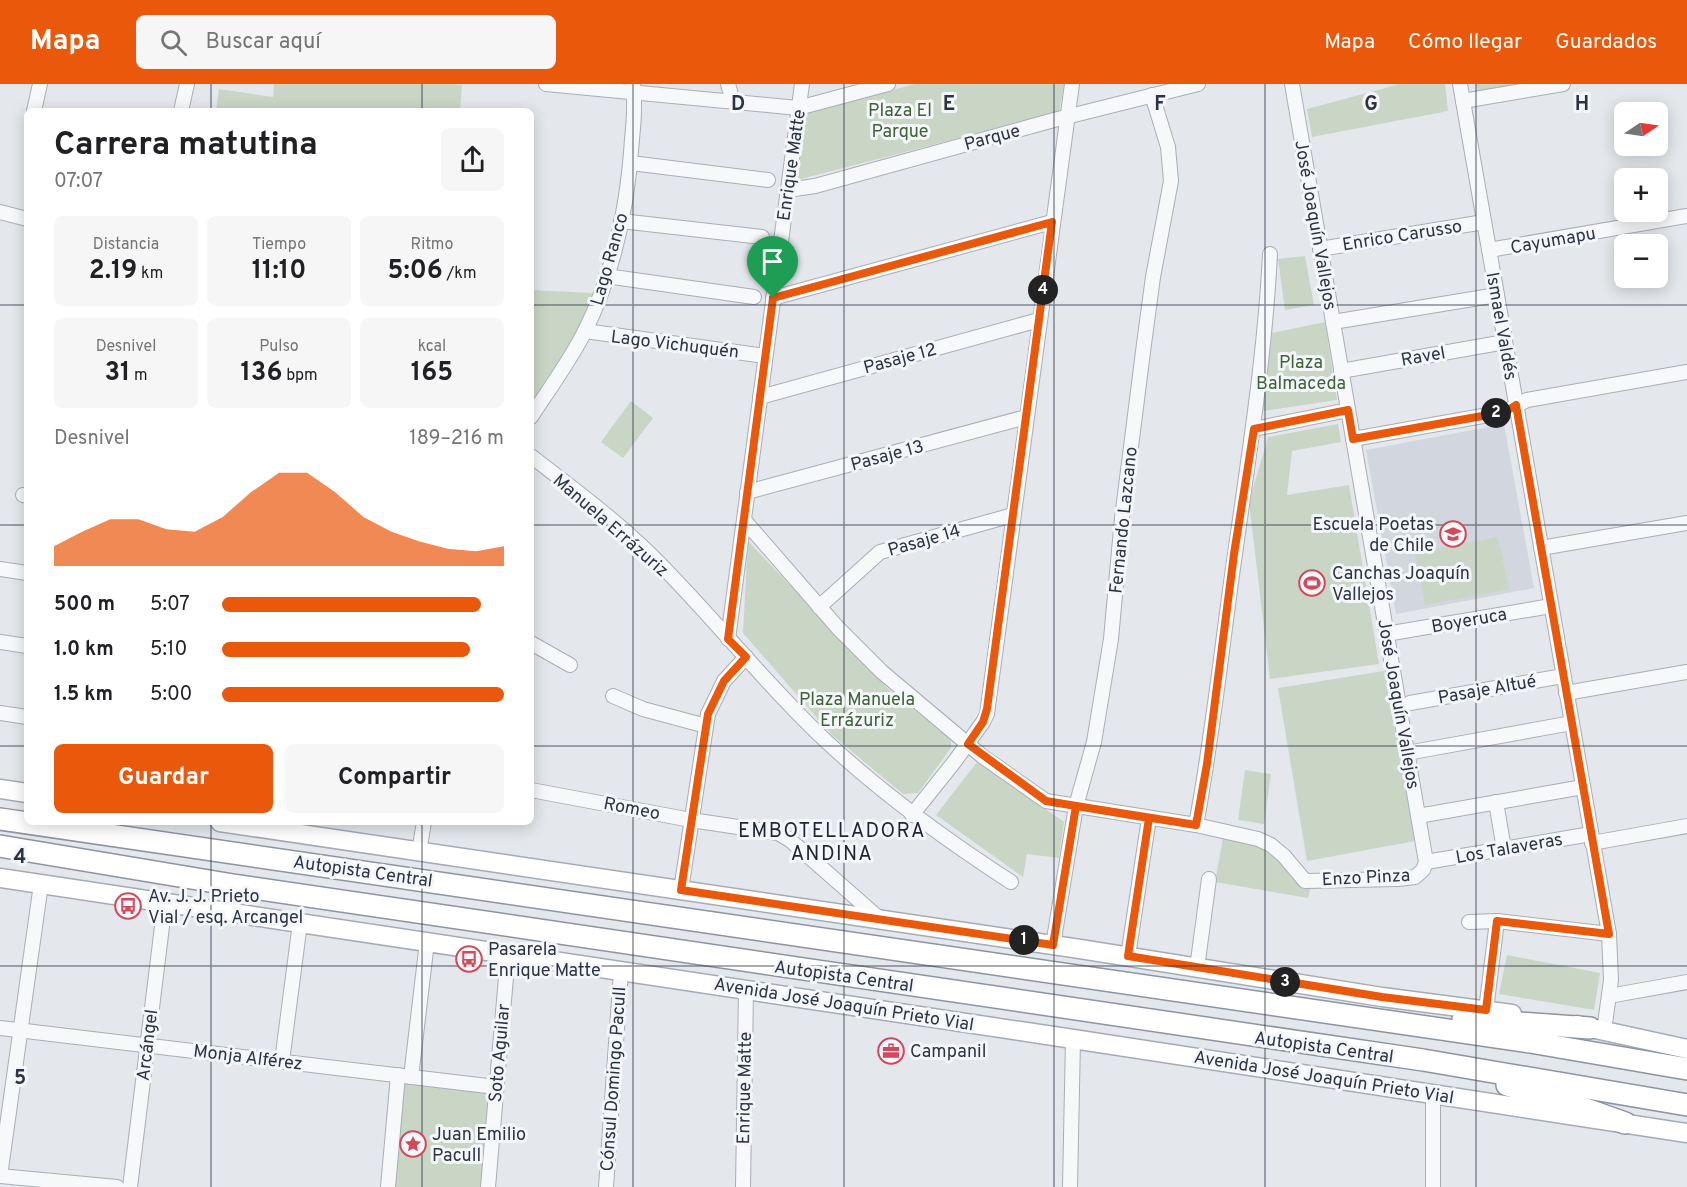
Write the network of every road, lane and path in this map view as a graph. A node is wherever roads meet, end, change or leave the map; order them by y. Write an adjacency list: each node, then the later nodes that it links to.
1 (40, 84): 16 (street)
2 (187, 84): 17 (street)
3 (546, 84): 12 (street)
4 (728, 84): 15 (street)
5 (802, 84): 18 (street, Enrique Matte)
6 (888, 84): 18 (street)
7 (1072, 84): 19 (street)
8 (1198, 84): 13 (street, Parque)
9 (1292, 84): 30 (street, José Joaquín Vallejos)
10 (1460, 84): 14 (street, Ismael Valdés)
11 (1563, 84): 14 (street)
12 (633, 88): 15 (street); 20 (street, Lago Ranco)
13 (1152, 95): 19 (street, Parque); 84 (street, Fernando Lazcano)
14 (1463, 101): 28 (street, Ismael Valdés)
15 (733, 102): 18 (street)
16 (35, 108)
17 (182, 108)
18 (798, 108): 22 (street, Enrique Matte)
19 (1067, 117): 22 (street, Parque); 27 (street)
20 (631, 164): 21 (street); 26 (street, Lago Ranco)
21 (768, 180)
22 (788, 190): 36 (street, Enrique Matte)
23 (0, 212): 25 (street)
24 (1687, 216): 31 (street, Cayumapu)
25 (24, 218)
26 (621, 221): 29 (street); 33 (street, Lago Ranco)
27 (1052, 222): 36 (street); 37 (street)
28 (1484, 222): 30 (street, Enrico Carusso); 31 (street, Ismael Valdés)
29 (762, 237)
30 (1320, 249): 38 (street, José Joaquín Vallejos)
31 (1489, 250): 34 (street, Ismael Valdés)
32 (1270, 254): 49 (street)
33 (606, 276): 35 (street); 39 (street, Lago Ranco)
34 (1497, 295): 38 (street); 40 (street, Ismael Valdés)
35 (754, 297)
36 (773, 298): 41 (street, Enrique Matte)
37 (1039, 320): 44 (street, Pasaje 12); 48 (street)
38 (1333, 322): 42 (street, José Joaquín Vallejos)
39 (585, 331): 41 (street, Lago Vichuquén); 47 (street, Lago Ranco)
40 (1505, 342): 42 (street, Ravel); 45 (street, Ismael Valdés)
41 (765, 356): 44 (street, Enrique Matte)
42 (1341, 371): 46 (street, José Joaquín Vallejos)
43 (1687, 372): 45 (street)
44 (760, 397): 52 (street, Enrique Matte)
45 (1516, 405): 50 (street); 56 (street, Ismael Valdés)
46 (1348, 410): 49 (street); 50 (street, José Joaquín Vallejos)
47 (534, 412)
48 (1026, 417): 52 (street, Pasaje 13); 53 (street)
49 (1254, 429): 94 (street)
50 (1353, 439): 61 (street, José Joaquín Vallejos)
51 (534, 458): 62 (street, Manuela Errázuriz)
52 (747, 492): 54 (street, Enrique Matte)
53 (1013, 515): 60 (street, Pasaje 14); 77 (street)
54 (744, 520): 60 (street); 62 (street, Enrique Matte)
55 (1687, 523): 56 (street)
56 (1541, 548): 59 (street, Ismael Valdés)
57 (0, 569): 58 (street)
58 (24, 573)
59 (1551, 606): 61 (street, Boyeruca); 69 (street, Ismael Valdés)
60 (819, 607): 77 (street)
61 (1386, 634): 78 (street, José Joaquín Vallejos)
62 (728, 639): 66 (street, Manuela Errázuriz)
63 (0, 642): 65 (street)
64 (534, 645): 67 (street)
65 (24, 646)
66 (746, 657): 76 (street); 85 (street, Manuela Errázuriz)
67 (570, 666)
68 (1687, 672): 70 (street)
69 (1563, 676): 70 (street, Ismael Valdés); 72 (street, Pasaje Altué)
70 (1566, 693): 75 (street, Ismael Valdés)
71 (613, 696): 76 (street)
72 (1410, 703)
73 (0, 713): 74 (street)
74 (24, 717)
75 (1572, 723): 78 (street); 79 (street, Ismael Valdés)
76 (706, 726): 89 (street)
77 (968, 744): 84 (street); 85 (street)
78 (1407, 753): 86 (street, José Joaquín Vallejos)
79 (1582, 787): 83 (street); 96 (street, Ismael Valdés)
80 (0, 789): 82 (main road)
81 (534, 791): 89 (street, Romeo)
82 (24, 792)
83 (1496, 802): 86 (street); 98 (street)
84 (1076, 806): 87 (street, Enzo Pinza); 113 (street, Fernando Lazcano)
85 (912, 815): 103 (street, Manuela Errázuriz)
86 (1418, 816): 100 (street, José Joaquín Vallejos)
87 (1149, 818): 94 (street, Enzo Pinza); 115 (street)
88 (3, 819): 90 (highway, Autopista Central)
89 (690, 820): 105 (street); 107 (street, Romeo)
90 (24, 822)
91 (44, 825): 122 (highway, Autopista Central)
92 (240, 825): 99 (main road)
93 (424, 825): 99 (street)
94 (1196, 825): 100 (street, Enzo Pinza)
95 (1687, 826): 96 (street, Los Talaveras)
96 (1592, 839): 98 (street, Los Talaveras); 111 (street, Ismael Valdés)
97 (0, 846): 129 (highway, Autopista Central)
98 (1504, 849): 100 (street, Los Talaveras)
99 (419, 852): 105 (main road)
100 (1425, 866)
101 (0, 878): 104 (main road, Avenida José Joaquín Prieto Vial)
102 (1209, 879): 116 (street)
103 (1011, 882)
104 (41, 884): 106 (main road, Avenida José Joaquín Prieto Vial); 125 (street)
105 (681, 890): 107 (main road)
106 (165, 902): 110 (main road, Avenida José Joaquín Prieto Vial); 127 (street, Arcángel)
107 (881, 920): 113 (main road)
108 (1497, 921): 109 (street); 111 (street); 121 (street)
109 (1469, 922)
110 (300, 923): 112 (main road, Avenida José Joaquín Prieto Vial); 130 (street)
111 (1609, 934): 120 (street, Ismael Valdés)
112 (427, 942): 114 (main road, Avenida José Joaquín Prieto Vial); 132 (street)
113 (1053, 945): 115 (main road)
114 (508, 954): 117 (main road, Avenida José Joaquín Prieto Vial); 133 (street, Soto Aguilar)
115 (1128, 956): 116 (main road)
116 (1197, 968): 121 (main road)
117 (621, 971): 119 (main road, Avenida José Joaquín Prieto Vial); 143 (street, Cónsul Domingo Pacull)
118 (1687, 982): 120 (street)
119 (746, 989): 126 (main road, Avenida José Joaquín Prieto Vial); 144 (street, Enrique Matte)
120 (1609, 996): 124 (street, Ismael Valdés)
121 (1486, 1010): 124 (main road)
122 (1343, 1014): 124 (highway); 131 (highway, Autopista Central)
123 (0, 1028): 125 (street, Monja Alférez)
124 (1597, 1029): 128 (main road)
125 (20, 1030): 127 (street, Monja Alférez); 138 (street)
126 (1073, 1039): 134 (main road, Avenida José Joaquín Prieto Vial); 145 (street)
127 (147, 1045): 130 (street, Monja Alférez); 140 (street, Arcángel)
128 (1687, 1048)
129 (1423, 1060): 135 (highway, Autopista Central); 136 (highway)
130 (282, 1061): 132 (street, Monja Alférez)
131 (1687, 1069)
132 (404, 1076): 133 (street, Monja Alférez); 141 (street)
133 (496, 1087): 142 (street, Soto Aguilar)
134 (1433, 1094): 136 (main road, Avenida José Joaquín Prieto Vial); 146 (street)
135 (1687, 1105)
136 (1626, 1123): 137 (main road, Avenida José Joaquín Prieto Vial)
137 (1687, 1133)
138 (0, 1176): 139 (street)
139 (117, 1187)
140 (130, 1187)
141 (388, 1187)
142 (488, 1187)
143 (606, 1187)
144 (743, 1187)
145 (1070, 1187)
146 (1433, 1187)

